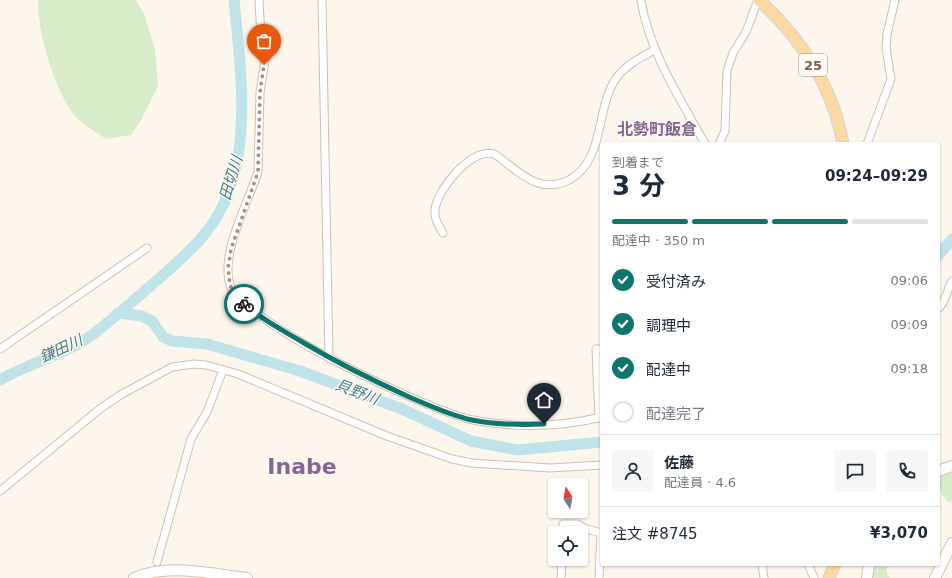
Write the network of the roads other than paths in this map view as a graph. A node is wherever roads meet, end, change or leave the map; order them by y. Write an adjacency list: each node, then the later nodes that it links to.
1 (258, 0): 17 (street)
2 (322, 0): 17 (street)
3 (641, 0): 6 (street)
4 (758, 0): 8 (street); 9 (main road, 25)
5 (895, 0): 10 (street)
6 (654, 50): 7 (street); 11 (street)
7 (704, 142)
8 (719, 142)
9 (842, 142)
10 (868, 142)
11 (443, 233)
12 (147, 248): 15 (street)
13 (952, 281): 14 (street)
14 (940, 307)
15 (0, 349)
16 (600, 349): 19 (street)
17 (329, 358): 19 (street)
18 (223, 370): 20 (street); 23 (street); 29 (street)
19 (600, 418)
20 (600, 465)
21 (952, 466): 22 (street)
22 (940, 470)
23 (0, 491)
24 (563, 526): 25 (street)
25 (581, 526)
26 (588, 530): 27 (street)
27 (600, 532)
28 (952, 543): 44 (street)
29 (157, 562)
30 (600, 563): 39 (street)
31 (562, 566): 38 (street)
32 (762, 566): 40 (street)
33 (809, 566): 41 (street)
34 (834, 566): 42 (main road)
35 (869, 566): 43 (street)
36 (134, 578): 37 (street)
37 (247, 578)
38 (561, 578)
39 (599, 578)
40 (764, 578)
41 (814, 578)
42 (829, 578)
43 (867, 578)
44 (935, 578)

